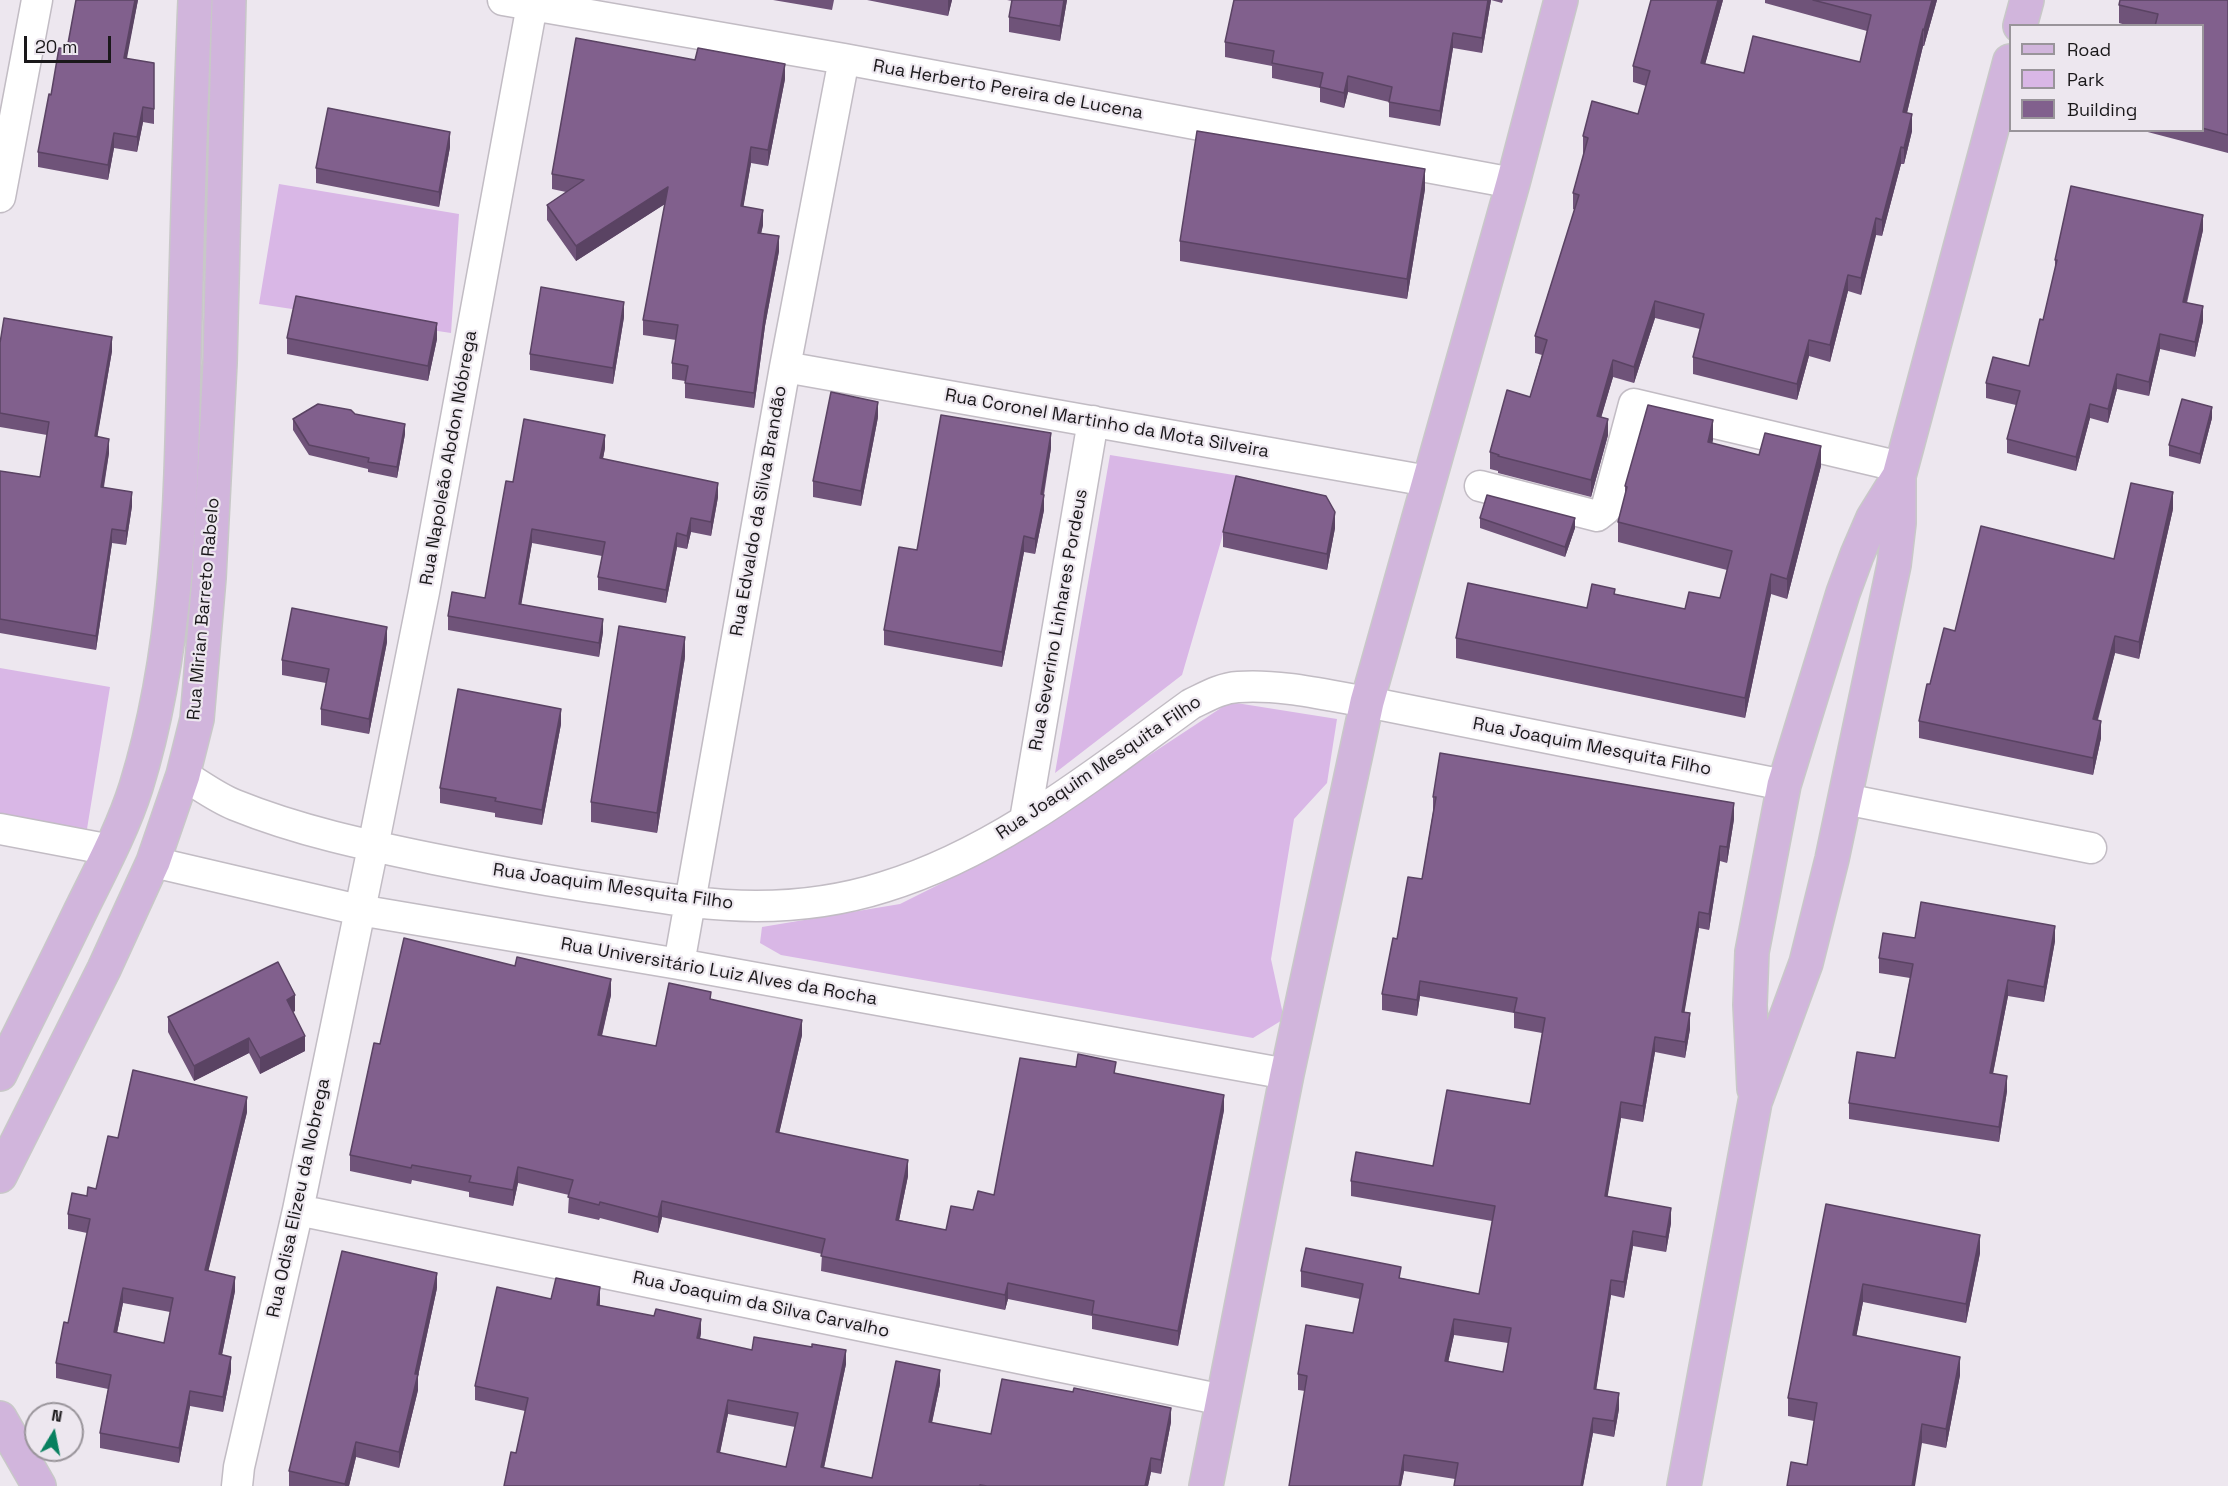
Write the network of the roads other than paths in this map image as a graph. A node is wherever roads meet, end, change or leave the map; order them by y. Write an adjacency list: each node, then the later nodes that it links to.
1 (37, 0): 12 (street)
2 (195, 0): 26 (main road, Rua Mirian Barreto Rabelo)
3 (230, 0): 19 (main road, Rua Mirian Barreto Rabelo)
4 (503, 0): 7 (street, Rua Herberto Pereira de Lucena)
5 (1561, 0): 11 (main road)
6 (2027, 0): 8 (main road)
7 (532, 5): 9 (street, Rua Herberto Pereira de Lucena); 24 (street, Rua Napoleão Abdon Nóbrega)
8 (2021, 24)
9 (844, 59): 11 (street, Rua Herberto Pereira de Lucena); 13 (street, Rua Edvaldo da Silva Brandão)
10 (2009, 65): 15 (main road)
11 (1513, 183): 16 (main road)
12 (0, 198)
13 (785, 367): 14 (street, Rua Coronel Martinho da Mota Silveira); 28 (street, Rua Edvaldo da Silva Brandão)
14 (1093, 421): 16 (street, Rua Coronel Martinho da Mota Silveira); 22 (street, Rua Severino Linhares Pordeus)
15 (1900, 471): 17 (street); 20 (main road); 21 (main road)
16 (1428, 482): 18 (main road)
17 (1480, 486)
18 (1367, 702): 20 (street, Rua Joaquim Mesquita Filho); 22 (street, Rua Joaquim Mesquita Filho); 32 (main road)
19 (183, 775): 24 (street, Rua Joaquim Mesquita Filho); 27 (main road, Rua Mirian Barreto Rabelo)
20 (1784, 785): 33 (main road)
21 (1845, 799): 25 (street); 33 (main road)
22 (1025, 820): 28 (street, Rua Joaquim Mesquita Filho)
23 (0, 829): 26 (street)
24 (373, 847): 28 (street, Rua Joaquim Mesquita Filho); 29 (street, Rua Napoleão Abdon Nóbrega)
25 (2091, 848)
26 (111, 850): 31 (main road, Rua Mirian Barreto Rabelo)
27 (153, 862): 29 (street, Rua Universitário Luiz Alves da Rocha); 34 (main road, Rua Mirian Barreto Rabelo)
28 (689, 902): 30 (street, Rua Edvaldo da Silva Brandão)
29 (359, 910): 30 (street, Rua Universitário Luiz Alves da Rocha); 35 (street, Rua Odisa Elizeu da Nobrega)
30 (679, 964): 32 (street, Rua Universitário Luiz Alves da Rocha)
31 (0, 1074)
32 (1287, 1074): 36 (main road)
33 (1755, 1102): 41 (main road)
34 (0, 1176)
35 (298, 1210): 36 (street, Rua Joaquim da Silva Carvalho); 39 (street, Rua Odisa Elizeu da Nobrega)
36 (1223, 1400): 40 (main road)
37 (0, 1418): 38 (main road)
38 (39, 1486)
39 (237, 1486)
40 (1206, 1486)
41 (1684, 1486)

